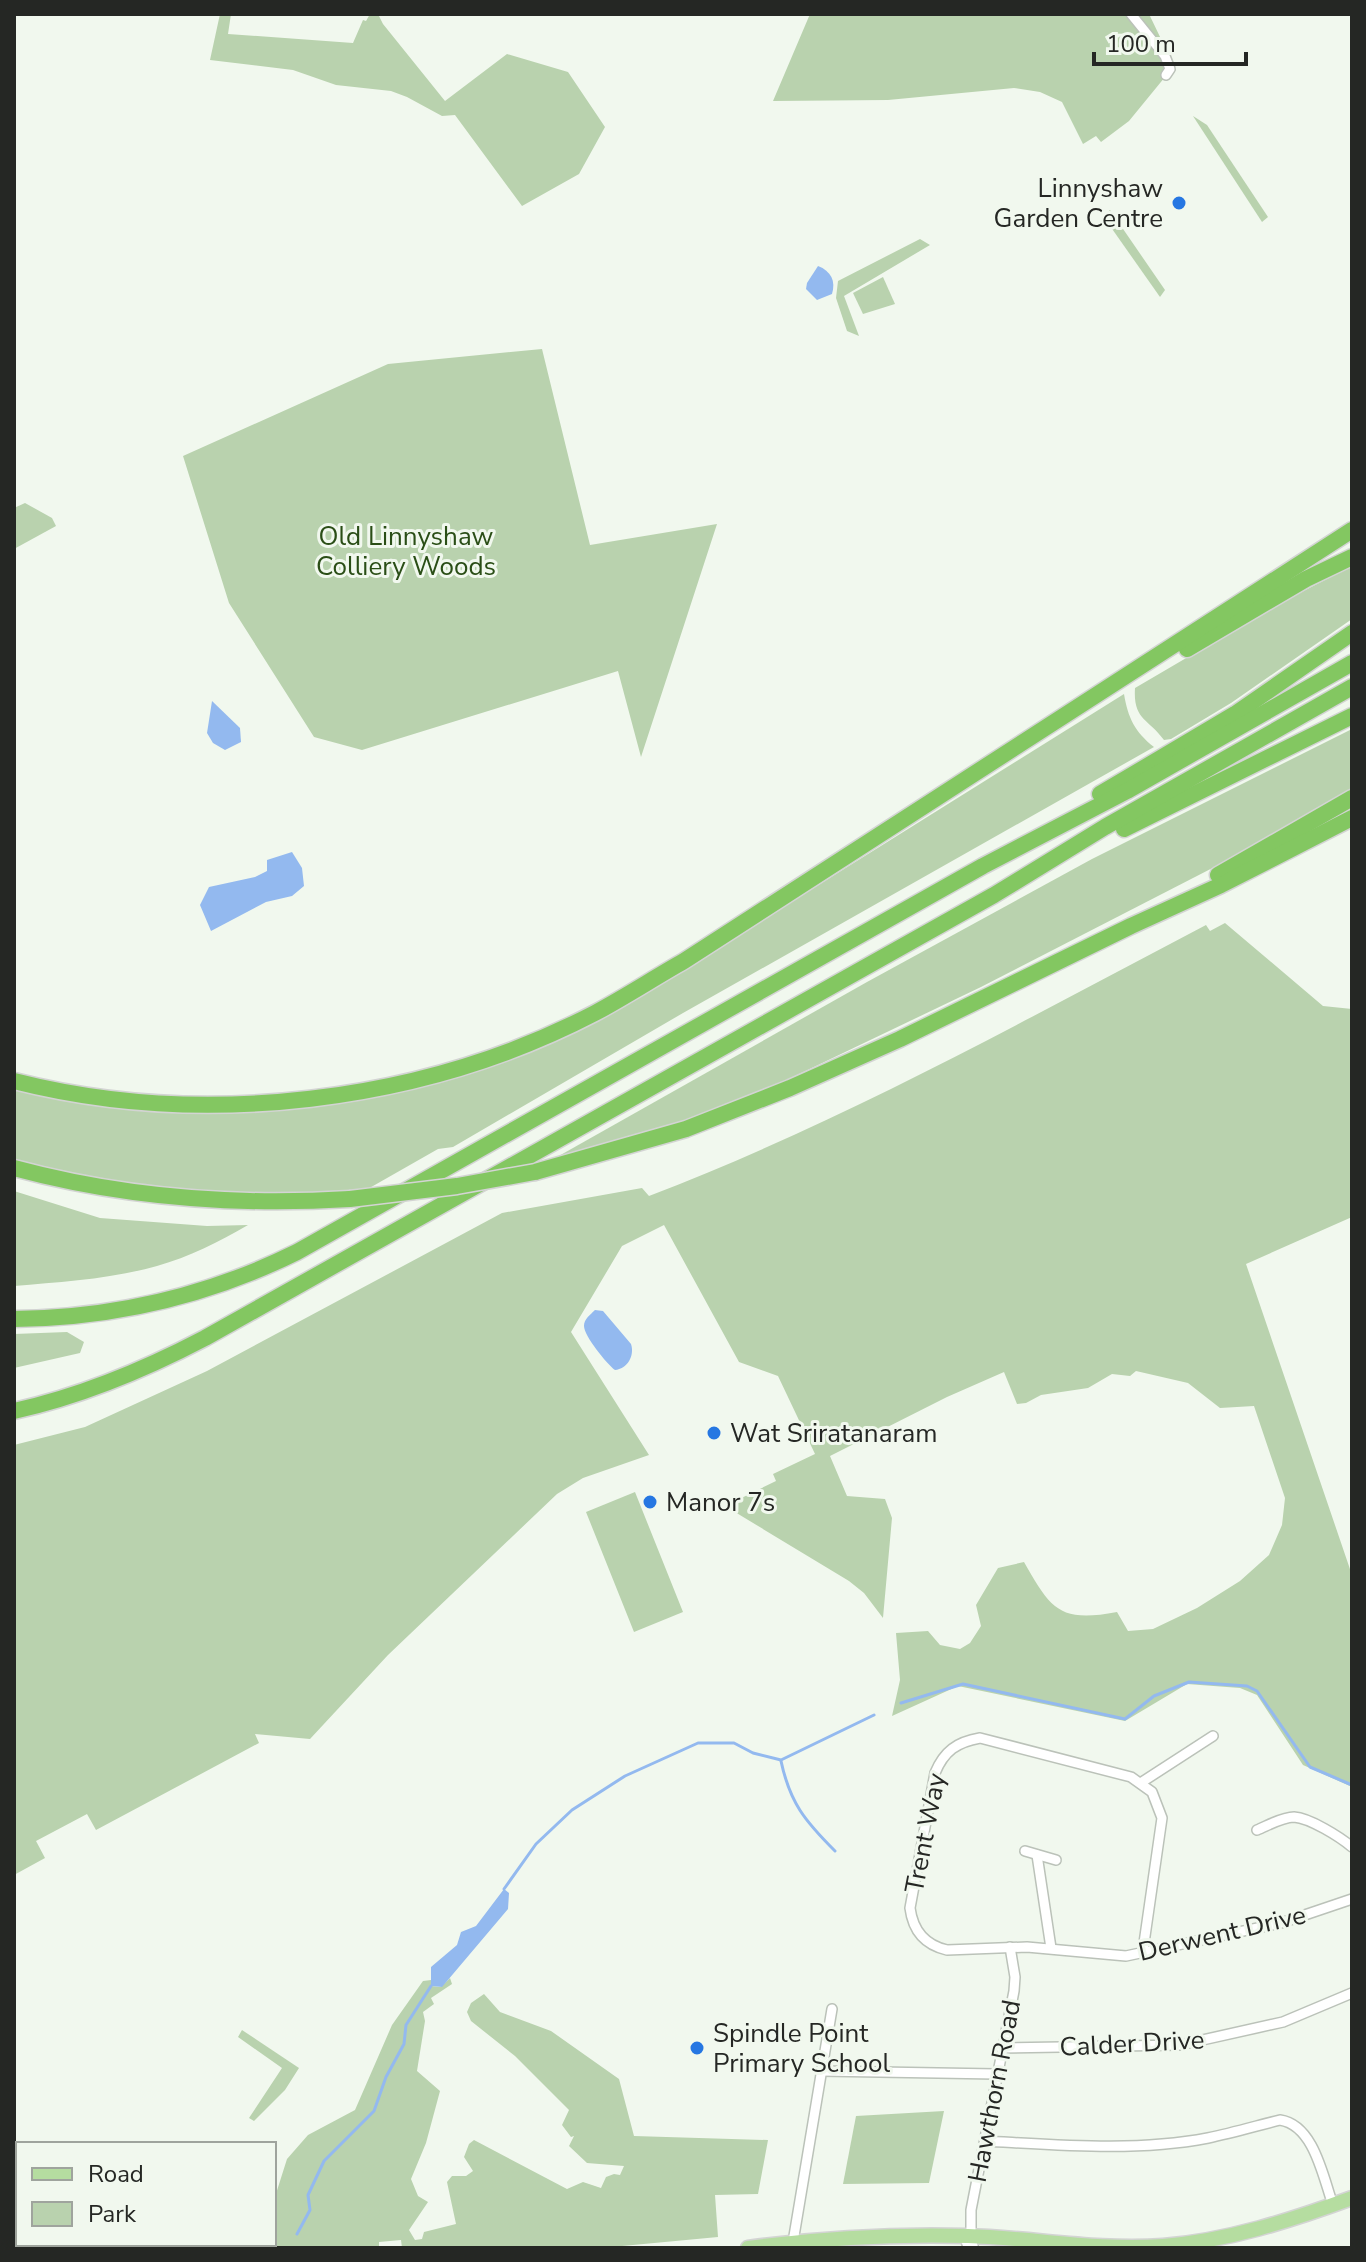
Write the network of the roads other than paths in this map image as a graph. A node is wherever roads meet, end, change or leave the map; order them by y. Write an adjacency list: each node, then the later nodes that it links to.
1 (1131, 14): 2 (street)
2 (1166, 75)
3 (1352, 530): 10 (highway)
4 (1352, 557): 10 (highway)
5 (1352, 633): 12 (highway)
6 (1352, 663): 12 (highway)
7 (1352, 687): 13 (highway)
8 (1352, 716): 13 (highway)
9 (1352, 798): 14 (highway)
10 (922, 808): 15 (highway)
11 (1352, 818): 14 (highway)
12 (983, 866): 17 (highway)
13 (994, 895): 18 (highway)
14 (1131, 926): 16 (highway, bridge)
15 (14, 1081)
16 (14, 1168)
17 (14, 1319)
18 (14, 1411)
19 (1212, 1736): 20 (street)
20 (1142, 1782): 27 (street, Trent Way); 29 (street)
21 (1257, 1830): 22 (street)
22 (1352, 1847)
23 (1025, 1851): 24 (street)
24 (1037, 1855): 25 (street); 28 (street)
25 (1056, 1860)
26 (1352, 1899): 29 (street, Derwent Drive)
27 (1010, 1947): 28 (street, Trent Way); 33 (street, Hawthorn Road)
28 (1051, 1948): 30 (street, Trent Way)
29 (1143, 1950): 30 (street, Derwent Drive)
30 (1090, 1953)
31 (1352, 1993): 33 (street, Calder Drive)
32 (832, 2009): 34 (street)
33 (1001, 2048): 35 (street, Hawthorn Road)
34 (821, 2071): 35 (street); 40 (street)
35 (996, 2074): 36 (street, Hawthorn Road)
36 (985, 2141): 38 (street); 39 (street, Hawthorn Road)
37 (1352, 2198): 38 (main road)
38 (1333, 2205): 42 (main road)
39 (969, 2240): 40 (main road); 41 (main road)
40 (793, 2242): 43 (main road)
41 (1088, 2247): 42 (main road)
42 (1165, 2247)
43 (748, 2248)

